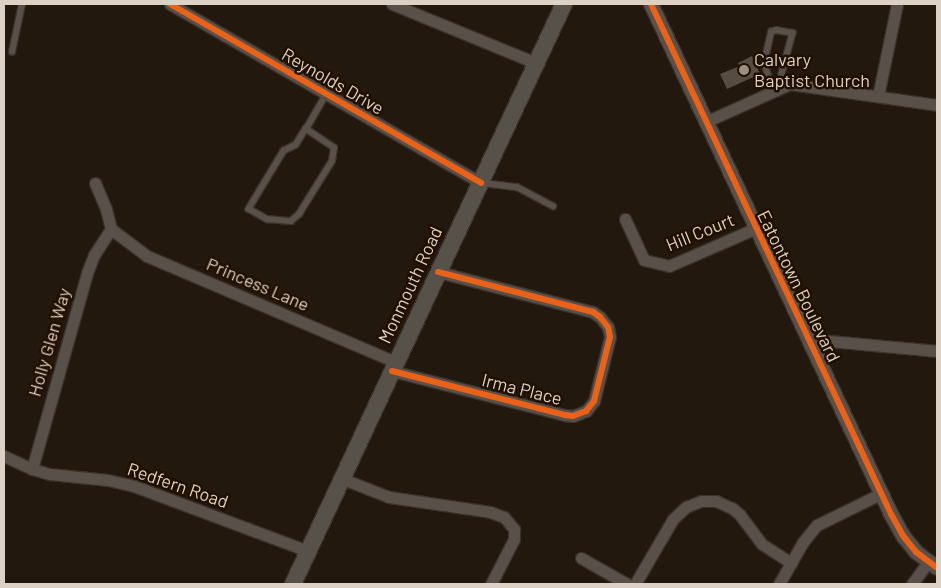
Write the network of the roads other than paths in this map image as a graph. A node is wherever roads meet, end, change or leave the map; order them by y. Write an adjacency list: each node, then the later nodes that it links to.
1 (22, 4): 8 (lane)
2 (170, 4): 11 (street, Reynolds Drive)
3 (392, 4): 7 (street)
4 (564, 4): 9 (main road, Monmouth Road)
5 (651, 4): 14 (street, Eatontown Boulevard)
6 (897, 4): 12 (street)
7 (417, 9): 9 (street)
8 (12, 52)
9 (536, 64): 17 (main road, Monmouth Road)
10 (779, 88): 10 (lane); 12 (street); 14 (street)
11 (326, 95): 15 (lane); 17 (street, Reynolds Drive)
12 (878, 96): 13 (street)
13 (937, 104)
14 (705, 122): 20 (street, Eatontown Boulevard)
15 (306, 129): 15 (lane)
16 (95, 183): 21 (street)
17 (481, 183): 18 (lane); 22 (main road, Monmouth Road)
18 (553, 206)
19 (625, 219): 20 (street, Hill Court)
20 (754, 228): 23 (street, Eatontown Boulevard)
21 (111, 229): 25 (street, Princess Lane); 27 (street, Holly Glen Way)
22 (438, 272): 25 (main road, Monmouth Road); 25 (street, Irma Place)
23 (808, 339): 24 (street); 29 (street, Eatontown Boulevard)
24 (937, 352)
25 (394, 366): 28 (main road, Monmouth Road)
26 (4, 456): 27 (street, Redfern Road)
27 (32, 469): 30 (street, Redfern Road)
28 (343, 479): 30 (main road, Monmouth Road); 35 (street)
29 (880, 494): 32 (street); 33 (street, Eatontown Boulevard)
30 (308, 551): 34 (main road, Monmouth Road)
31 (580, 558): 36 (street)
32 (791, 562): 37 (street); 38 (street)
33 (933, 565): 39 (street)
34 (293, 584)
35 (490, 584)
36 (627, 584)
37 (635, 584)
38 (779, 584)
39 (912, 584)

